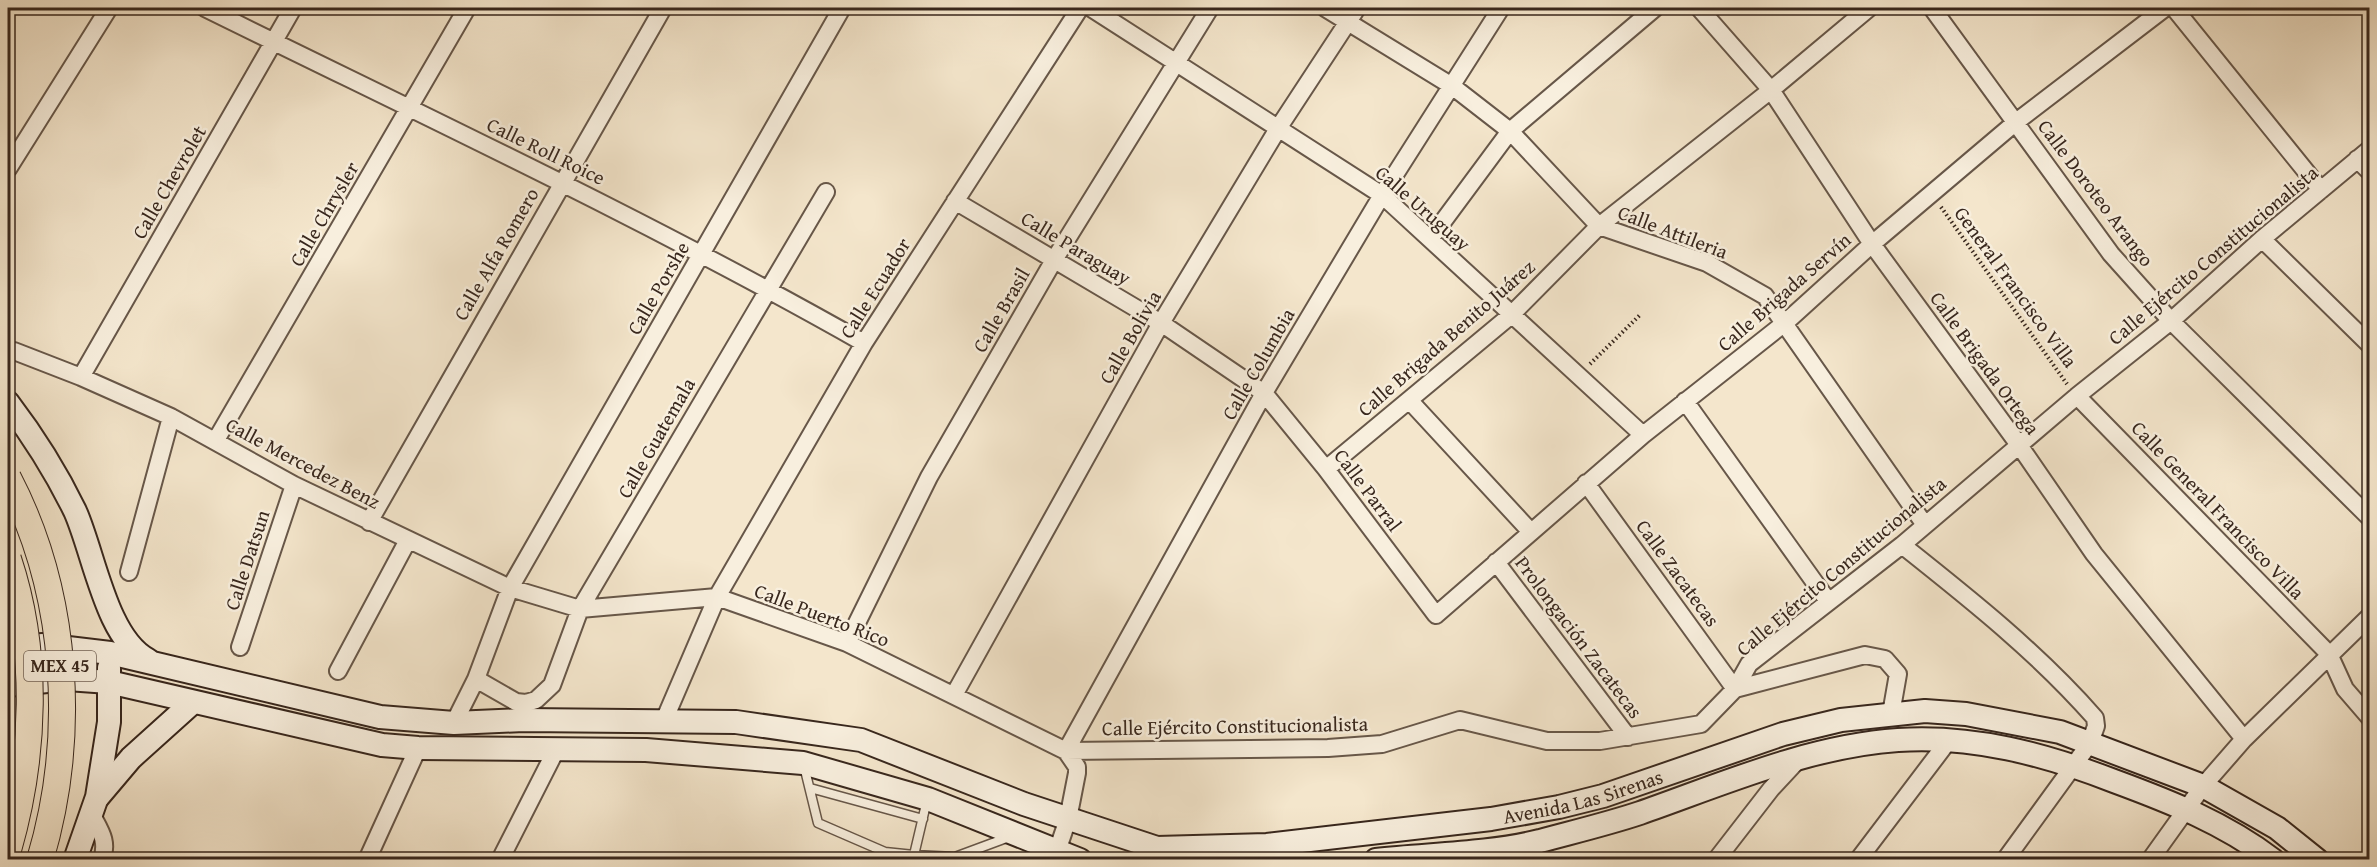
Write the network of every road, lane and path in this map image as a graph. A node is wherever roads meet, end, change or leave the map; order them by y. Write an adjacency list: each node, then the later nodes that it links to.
1 (109, 8): 28 (street)
2 (205, 8): 19 (street, Calle Roll Roice)
3 (293, 8): 19 (street, Calle Chevrolet)
4 (467, 8): 23 (street, Calle Chrysler)
5 (663, 8): 30 (street, Calle Alfa Romero)
6 (842, 8): 40 (street, Calle Porshe)
7 (1080, 8): 35 (street, Calle Ecuador)
8 (1091, 8): 20 (street, Calle Uruguay)
9 (1210, 8): 20 (street, Calle Brasil)
10 (1325, 8): 18 (street, Calle Attileria)
11 (1502, 8): 21 (street, Calle Columbia)
12 (1655, 8): 26 (street)
13 (1699, 8): 22 (street, Calle Brigada Ortega)
14 (1869, 8): 22 (street, Calle Brigada Benito Juárez)
15 (1932, 8): 24 (street, Calle Doroteo Arango)
16 (2165, 8): 24 (street, Calle Brigada Servín)
17 (2174, 8): 31 (street)
18 (1353, 14): 21 (street, Calle Attileria); 25 (street, Calle Bolivia)
19 (274, 42): 23 (street, Calle Roll Roice); 52 (street, Calle Chevrolet)
20 (1176, 63): 25 (street, Calle Uruguay); 41 (street, Calle Brasil)
21 (1452, 86): 26 (street, Calle Attileria); 34 (street, Calle Columbia)
22 (1771, 90): 36 (street, Calle Brigada Benito Juárez); 39 (street, Calle Brigada Ortega)
23 (410, 108): 30 (street, Calle Roll Roice); 60 (street, Calle Chrysler)
24 (2016, 122): 33 (street, Calle Brigada Servín); 45 (street, Calle Doroteo Arango)
25 (1279, 127): 34 (street, Calle Uruguay); 47 (street, Calle Bolivia)
26 (1510, 131): 36 (street, Calle Attileria); 37 (street)
27 (2363, 154): 29 (street); 31 (street, Calle Ejército Constitucionalista)
28 (8, 169)
29 (2370, 172)
30 (562, 181): 40 (street, Calle Roll Roice); 67 (street, Calle Alfa Romero)
31 (2321, 190): 38 (street, Calle Ejército Constitucionalista)
32 (826, 192): 42 (street, Calle Guatemala)
33 (1932, 194): 39 (street, Calle Brigada Servín); 54 (path, General Francisco Villa)
34 (1382, 195): 37 (street, Calle Uruguay); 53 (street, Calle Columbia)
35 (955, 201): 41 (street, Calle Paraguay); 48 (street, Calle Ecuador)
36 (1599, 226): 44 (street, Calle Brigada Benito Juárez); 46 (street, Calle Attileria)
37 (1430, 239): 44 (street, Calle Uruguay)
38 (2262, 239): 45 (street, Calle Ejército Constitucionalista); 49 (street)
39 (1872, 244): 46 (street, Calle Brigada Servín); 61 (street, Calle Brigada Ortega)
40 (702, 254): 42 (street, Calle Roll Roice); 75 (street, Calle Porshe)
41 (1054, 260): 47 (street, Calle Paraguay); 82 (street, Calle Brasil)
42 (767, 288): 48 (street, Calle Roll Roice); 79 (street, Calle Guatemala)
43 (1641, 314): 51 (path)
44 (1510, 316): 51 (street, Calle Uruguay); 55 (street, Calle Brigada Benito Juárez)
45 (2171, 321): 54 (street, Calle Ejército Constitucionalista); 66 (street, Calle Doroteo Arango)
46 (1786, 322): 56 (street, Calle Brigada Servín); 68 (street, Calle Attileria)
47 (1161, 323): 53 (street, Calle Paraguay); 93 (street, Calle Bolivia)
48 (864, 344): 76 (street, Calle Ecuador)
49 (2370, 345)
50 (8, 351): 52 (street, Calle Mercedez Benz)
51 (1578, 376): 59 (street, Calle Uruguay)
52 (81, 377): 58 (street, Calle Mercedez Benz)
53 (1264, 393): 62 (street, Calle Parral); 106 (street, Calle Columbia)
54 (2077, 396): 61 (street, Calle Ejército Constitucionalista); 86 (street, Calle General Francisco Villa)
55 (1409, 400): 62 (street, Calle Brigada Benito Juárez); 69 (street)
56 (1685, 401): 59 (street, Calle Brigada Servín); 77 (street)
57 (8, 403): 78 (main road)
58 (171, 417): 60 (street, Calle Mercedez Benz); 74 (street)
59 (1643, 435): 64 (street, Calle Brigada Servín)
60 (216, 440): 65 (street, Calle Mercedez Benz)
61 (2019, 445): 68 (street, Calle Ejército Constitucionalista); 101 (street, Calle Brigada Ortega)
62 (1326, 469): 80 (street, Calle Parral)
63 (8, 478): 120 (main road, MEX 45, bridge)
64 (1586, 483): 69 (street, Calle Brigada Servín); 92 (street, Calle Zacatecas)
65 (294, 485): 67 (street, Calle Mercedez Benz); 84 (street, Calle Datsun)
66 (2370, 518)
67 (369, 522): 70 (street, Calle Mercedez Benz)
68 (1925, 525): 71 (street, Calle Ejército Constitucionalista)
69 (1531, 532): 73 (street, Calle Brigada Servín)
70 (408, 540): 75 (street, Calle Mercedez Benz); 87 (street)
71 (1902, 545): 77 (street, Calle Ejército Constitucionalista); 103 (street)
72 (8, 559): 117 (main road, MEX 45, bridge)
73 (1496, 562): 80 (street, Calle Brigada Servín); 100 (street, Prolongación Zacatecas)
74 (129, 572)
75 (510, 588): 79 (street, Calle Mercedez Benz); 89 (street, Calle Porshe)
76 (717, 597): 79 (street, Calle Puerto Rico); 82 (street, Calle Puerto Rico); 99 (street, Calle Ecuador)
77 (1828, 601): 92 (street, Calle Ejército Constitucionalista)
78 (108, 602): 85 (main road); 88 (main road)
79 (580, 609): 95 (street, Calle Guatemala)
80 (1436, 615)
81 (2370, 616): 86 (street)
82 (847, 644): 93 (street, Calle Puerto Rico)
83 (8, 647): 85 (main road)
84 (240, 647)
85 (110, 653): 88 (main road); 90 (main road)
86 (2329, 654): 97 (street, Calle General Francisco Villa); 101 (street)
87 (338, 671)
88 (183, 672): 98 (main road, Avenida Las Sirenas)
89 (476, 679): 95 (street); 98 (street, Calle Porshe)
90 (109, 682): 91 (main road); 94 (main road); 112 (main road)
91 (8, 686)
92 (1735, 688): 96 (street); 100 (street, Calle Ejército Constitucionalista)
93 (954, 695): 106 (street, Calle Puerto Rico)
94 (192, 703): 104 (main road); 112 (main road)
95 (525, 711): 98 (main road, Avenida Las Sirenas); 99 (main road, Avenida Las Sirenas)
96 (1891, 714): 103 (main road, Avenida Las Sirenas); 115 (main road, Avenida Las Sirenas)
97 (2370, 718)
98 (454, 723)
99 (663, 723): 115 (main road, Avenida Las Sirenas)
100 (1628, 737): 106 (street, Calle Ejército Constitucionalista)
101 (2244, 739): 110 (street)
102 (1949, 740): 107 (main road, Avenida Las Sirenas); 109 (main road, Avenida Las Sirenas); 128 (street)
103 (2090, 743): 109 (street); 110 (main road, Avenida Las Sirenas)
104 (418, 748): 105 (main road); 123 (street)
105 (557, 748): 108 (main road); 124 (street)
106 (1066, 751): 115 (street)
107 (1798, 760): 126 (main road, Avenida Las Sirenas); 127 (street)
108 (803, 763): 111 (lane); 114 (main road)
109 (2074, 766): 113 (main road, Avenida Las Sirenas); 129 (street)
110 (2203, 786): 113 (street); 132 (main road, Avenida Las Sirenas)
111 (810, 788): 114 (lane); 118 (lane)
112 (95, 806): 121 (main road); 122 (street)
113 (2186, 808): 130 (street); 131 (main road, Avenida Las Sirenas)
114 (925, 809): 116 (main road); 118 (lane)
115 (1068, 819): 119 (street)
116 (1018, 834): 118 (lane); 119 (main road)
117 (8, 850)
118 (914, 855)
119 (1055, 855): 125 (main road)
120 (40, 860)
121 (75, 860)
122 (102, 860)
123 (367, 860)
124 (500, 860)
125 (1080, 860)
126 (1376, 860)
127 (1716, 860)
128 (1858, 860)
129 (2005, 860)
130 (2150, 860)
131 (2274, 860)
132 (2317, 860)

